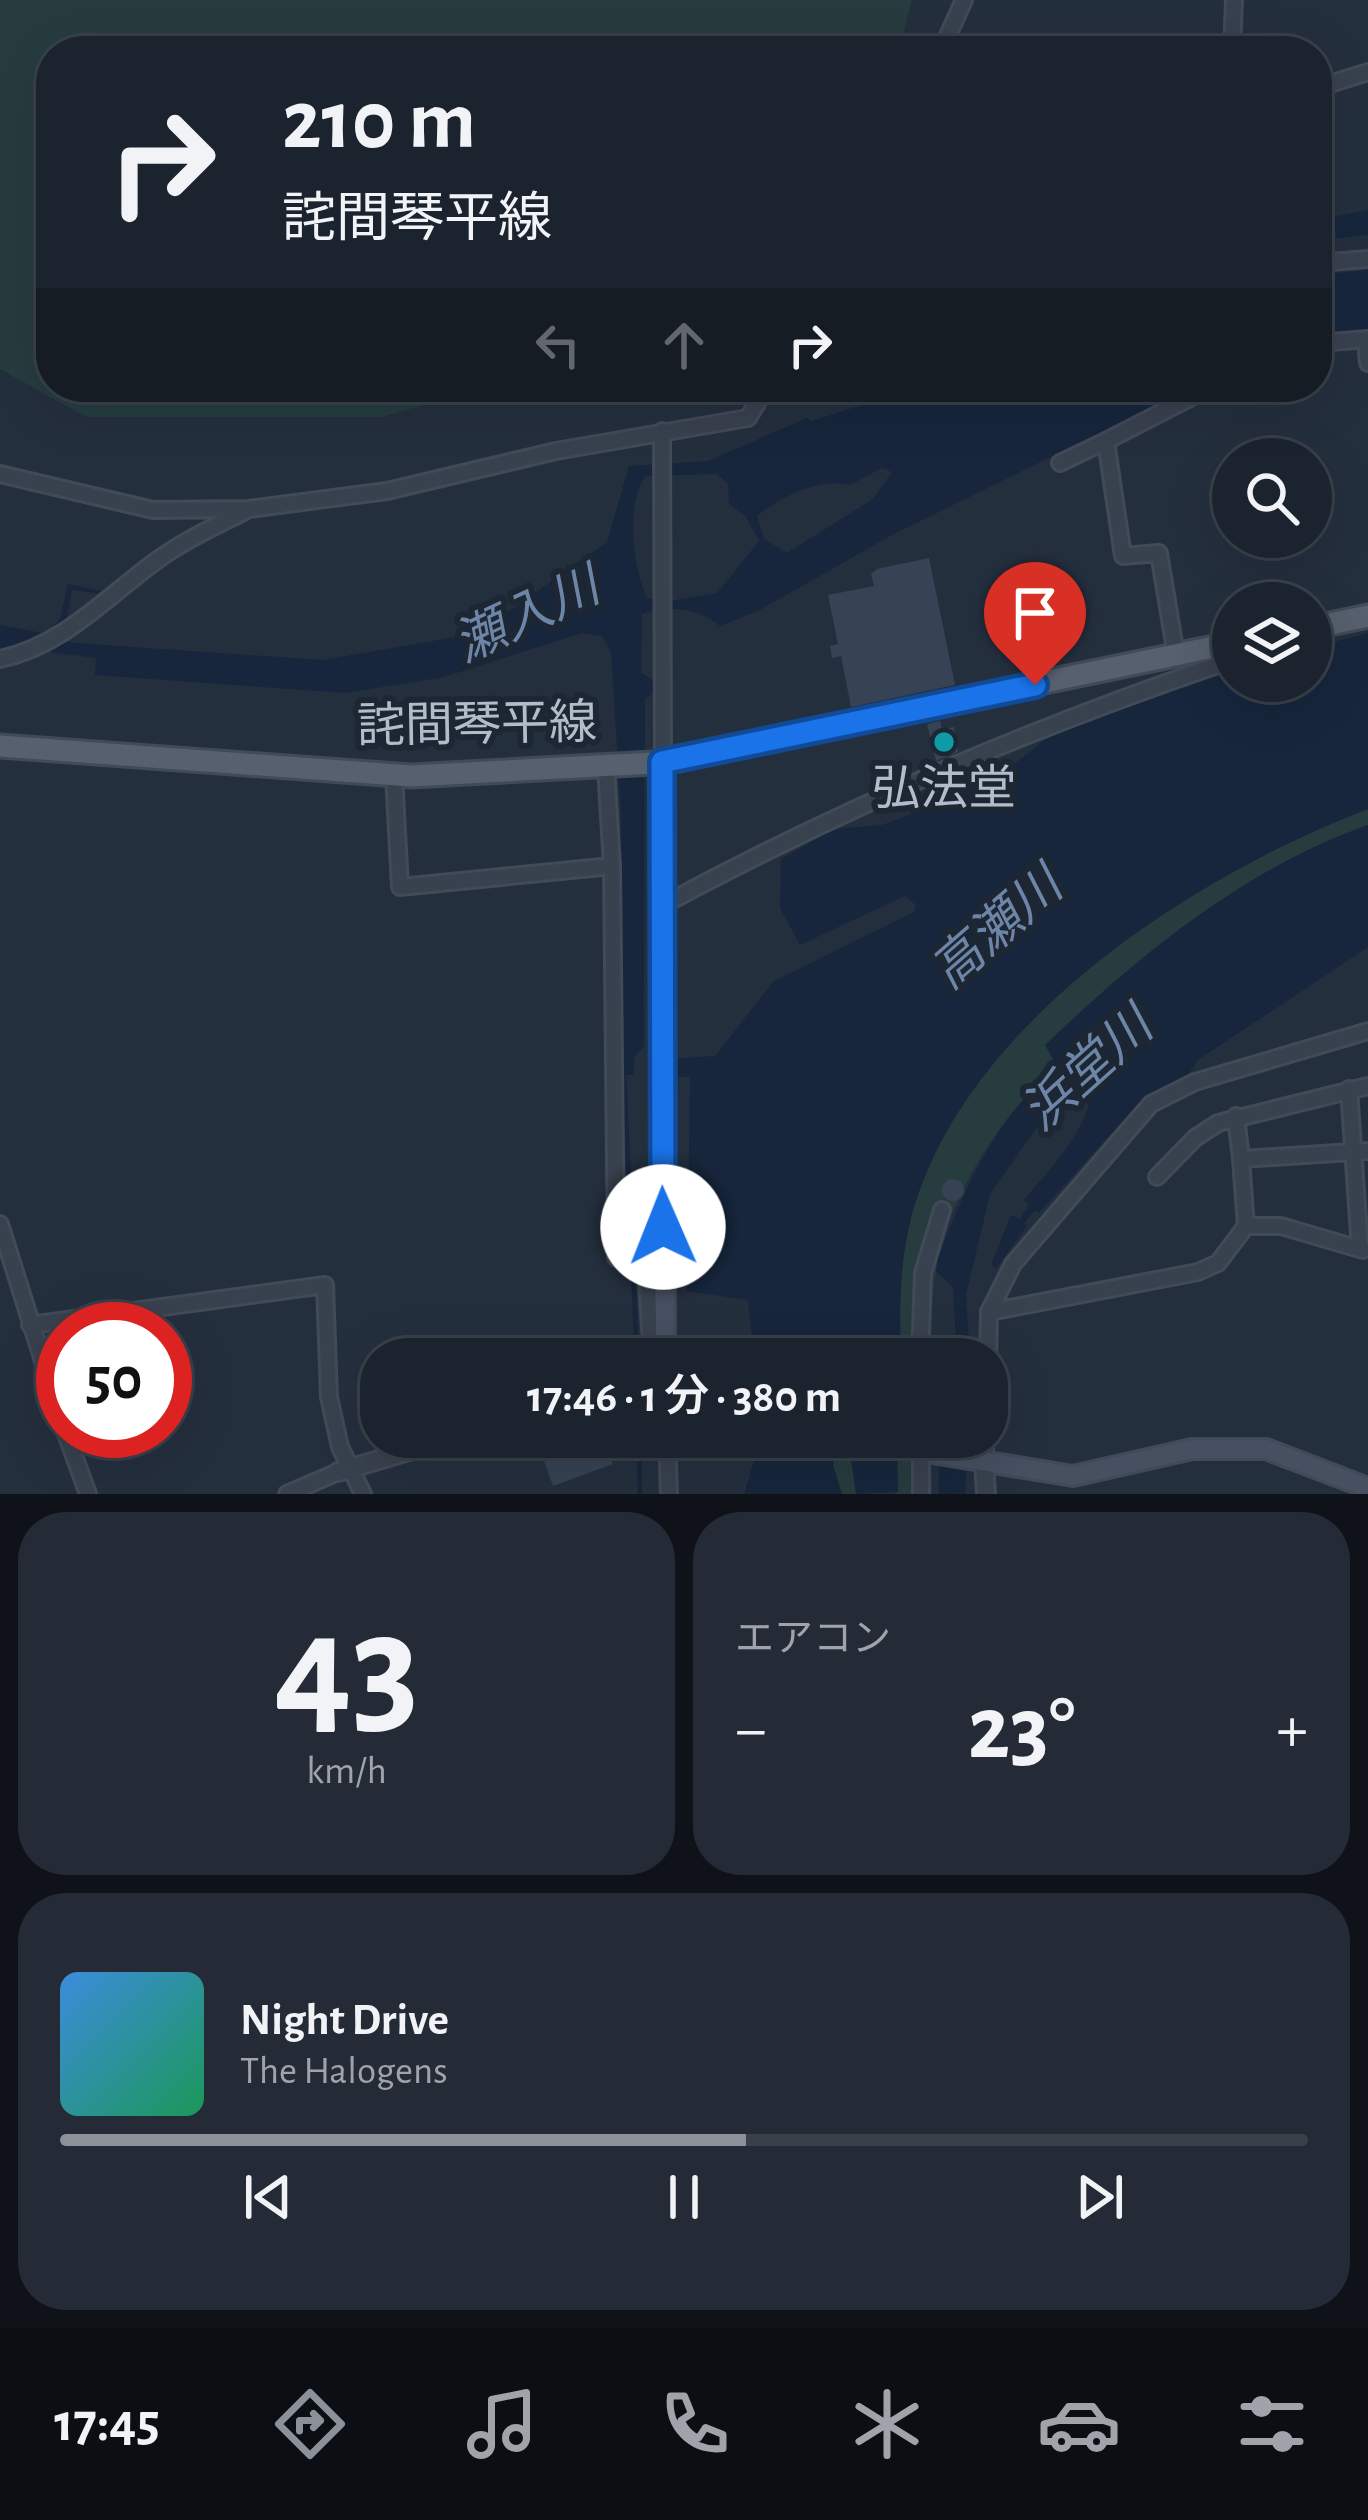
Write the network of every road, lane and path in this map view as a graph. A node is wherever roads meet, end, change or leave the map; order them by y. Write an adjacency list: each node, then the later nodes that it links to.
1 (964, 0): 3 (street)
2 (1234, 0): 4 (street)
3 (948, 36)
4 (1233, 36)
5 (1368, 72): 6 (street)
6 (1332, 83)
7 (1368, 259): 8 (street)
8 (1332, 262)
9 (1367, 340): 10 (street); 11 (street)
10 (1332, 342)
11 (1368, 363)
12 (758, 402): 14 (street)
13 (1181, 402): 15 (street)
14 (662, 431): 18 (street); 26 (street)
15 (1106, 441): 16 (street); 22 (street)
16 (1060, 463)
17 (0, 474): 18 (street)
18 (249, 508): 23 (street)
19 (1368, 616): 20 (main road)
20 (1332, 624)
21 (1212, 648): 22 (main road, 詫間琴平線)
22 (1176, 655): 26 (main road, 詫間琴平線)
23 (0, 659)
24 (1212, 667): 30 (street)
25 (0, 746): 28 (main road, 詫間琴平線)
26 (658, 762): 27 (main road, 詫間琴平線); 30 (main road)
27 (611, 766): 28 (main road, 詫間琴平線); 29 (street)
28 (394, 775): 29 (street)
29 (612, 866): 44 (street)
30 (664, 904): 45 (main road)
31 (1368, 1031): 42 (street)
32 (1368, 1086): 33 (street)
33 (1349, 1089): 34 (street); 35 (street)
34 (1236, 1116): 36 (street); 37 (street)
35 (1361, 1151): 36 (street); 41 (street)
36 (1241, 1159): 40 (street)
37 (1157, 1178)
38 (942, 1210): 46 (street)
39 (0, 1224): 43 (street)
40 (1246, 1226): 41 (street); 42 (street)
41 (1364, 1251)
42 (989, 1312): 47 (street)
43 (31, 1325): 48 (street); 56 (street)
44 (651, 1338)
45 (665, 1338)
46 (921, 1338)
47 (989, 1338)
48 (36, 1341)
49 (75, 1458): 58 (street)
50 (385, 1458): 56 (street)
51 (668, 1458): 61 (street)
52 (922, 1458): 62 (street)
53 (963, 1458): 55 (main road)
54 (984, 1458): 55 (street)
55 (984, 1463): 57 (main road); 63 (street)
56 (345, 1470): 59 (street); 60 (street)
57 (1368, 1488)
58 (88, 1494)
59 (287, 1494)
60 (363, 1494)
61 (669, 1494)
62 (920, 1494)
63 (986, 1494)

